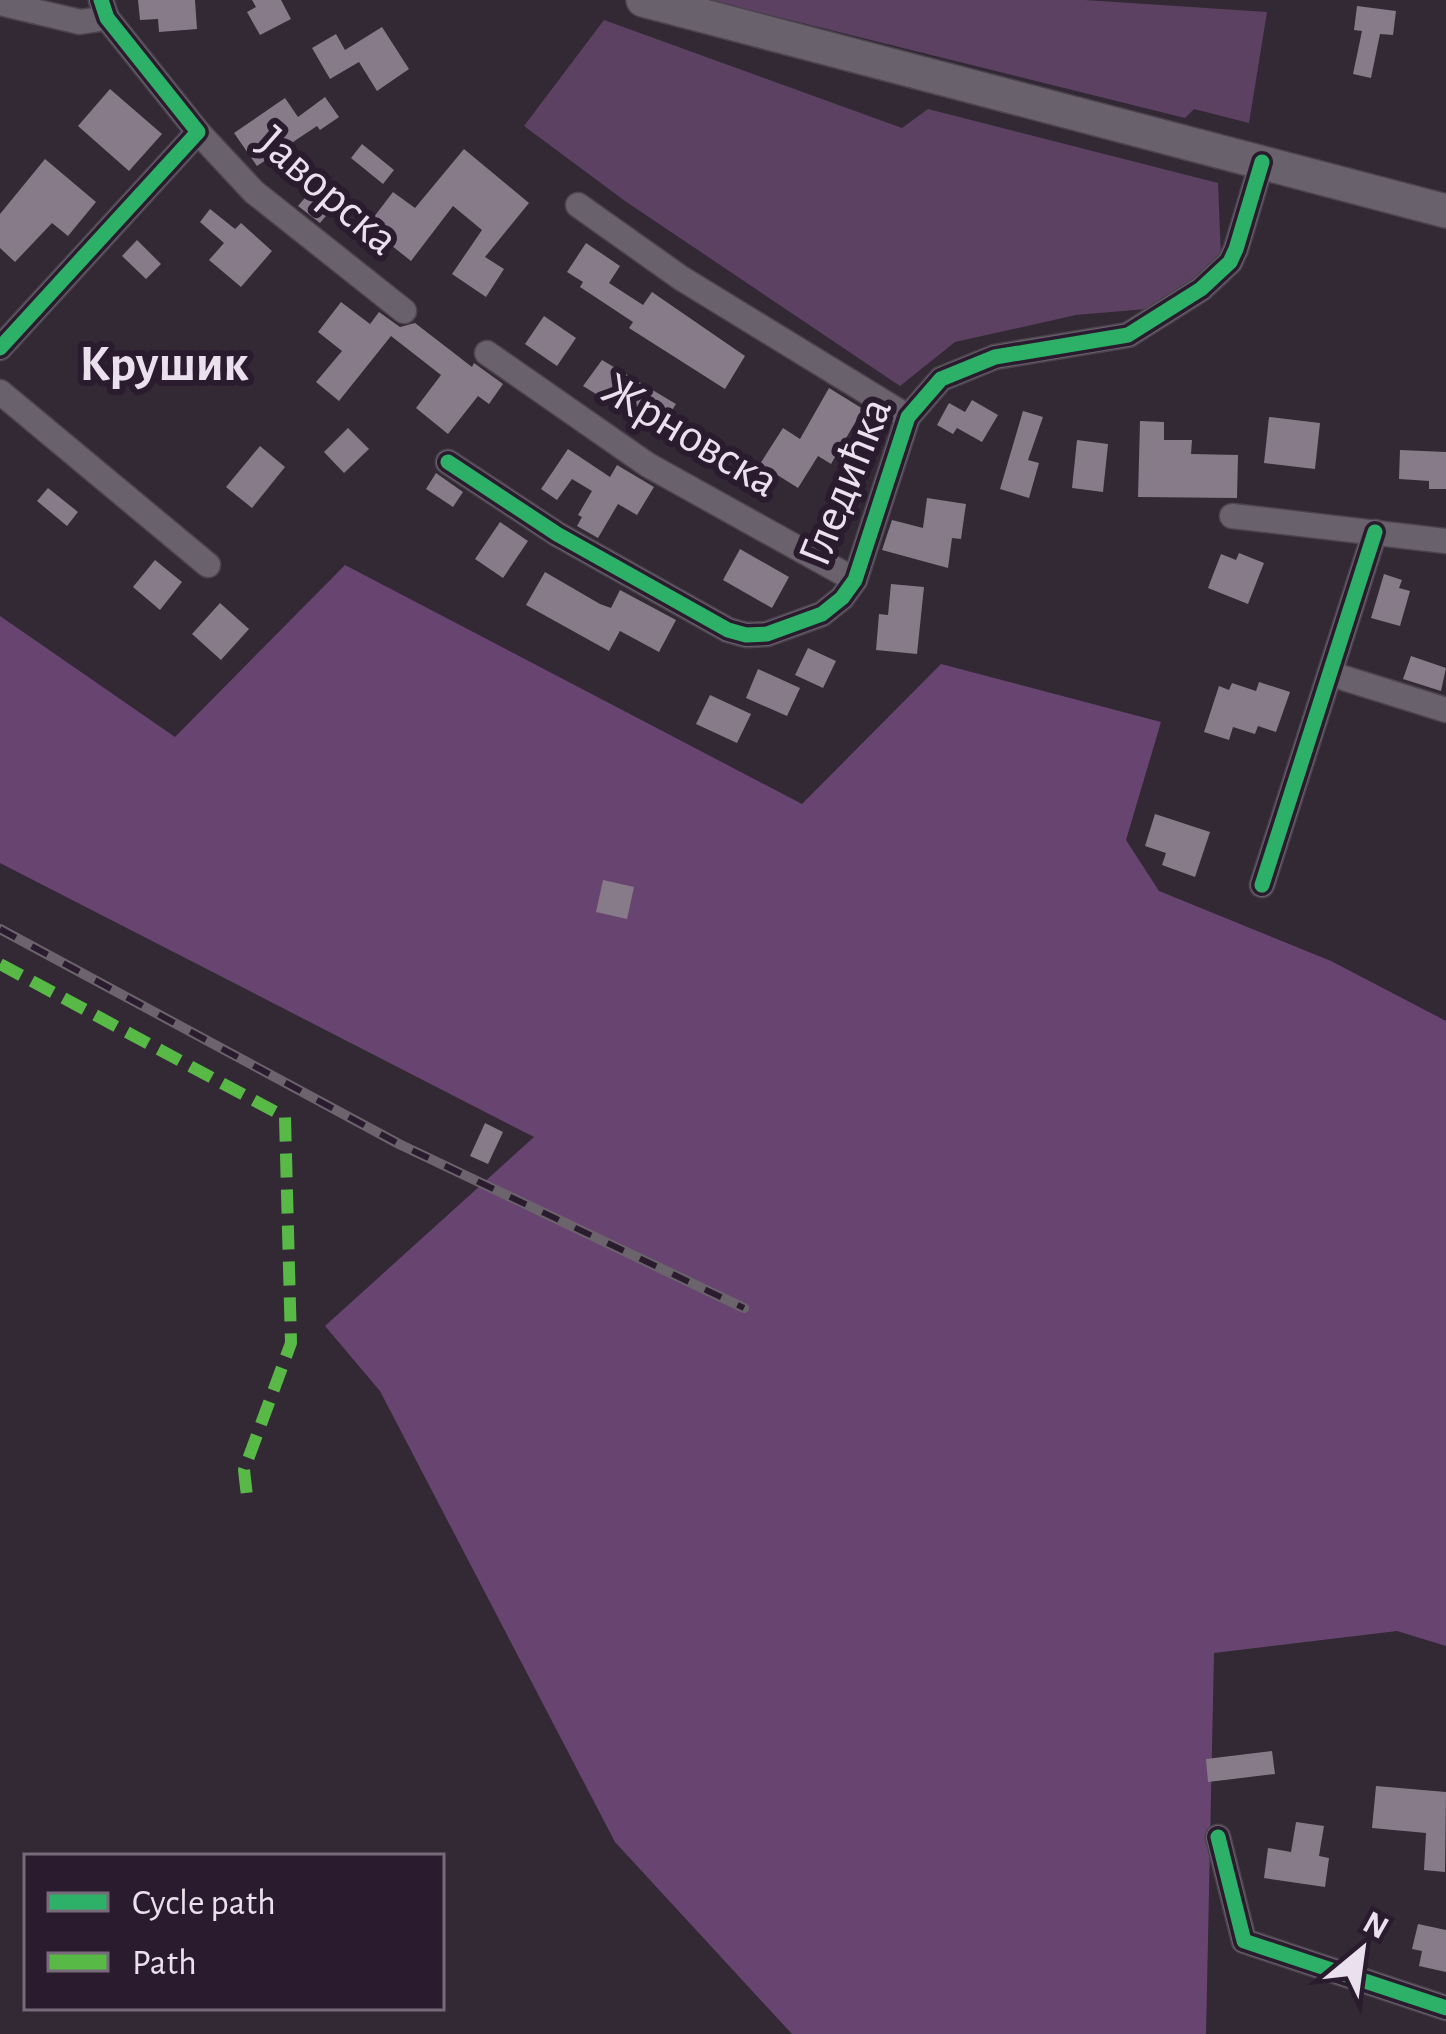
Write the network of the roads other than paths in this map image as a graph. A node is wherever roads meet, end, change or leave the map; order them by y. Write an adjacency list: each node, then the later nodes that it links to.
1 (643, 0): 5 (main road)
2 (0, 3): 3 (street, Јаворска)
3 (104, 9): 4 (street, Јаворска)
4 (198, 132): 8 (street, Јаворска); 9 (street, Јаворска)
5 (1262, 162): 7 (main road); 12 (street, Гледићка)
6 (578, 205): 12 (street)
7 (1446, 211)
8 (404, 311)
9 (0, 348)
10 (487, 353): 18 (street, Жрновска)
11 (0, 392): 17 (street)
12 (908, 417): 18 (street, Гледићка)
13 (448, 462): 18 (street, Гледићка)
14 (1232, 516): 15 (street)
15 (1375, 532): 16 (street); 19 (street)
16 (1446, 541)
17 (208, 565)
18 (855, 580)
19 (1331, 674): 20 (street); 21 (street)
20 (1446, 710)
21 (1262, 885)
22 (1218, 1837): 23 (street)
23 (1446, 2008)

